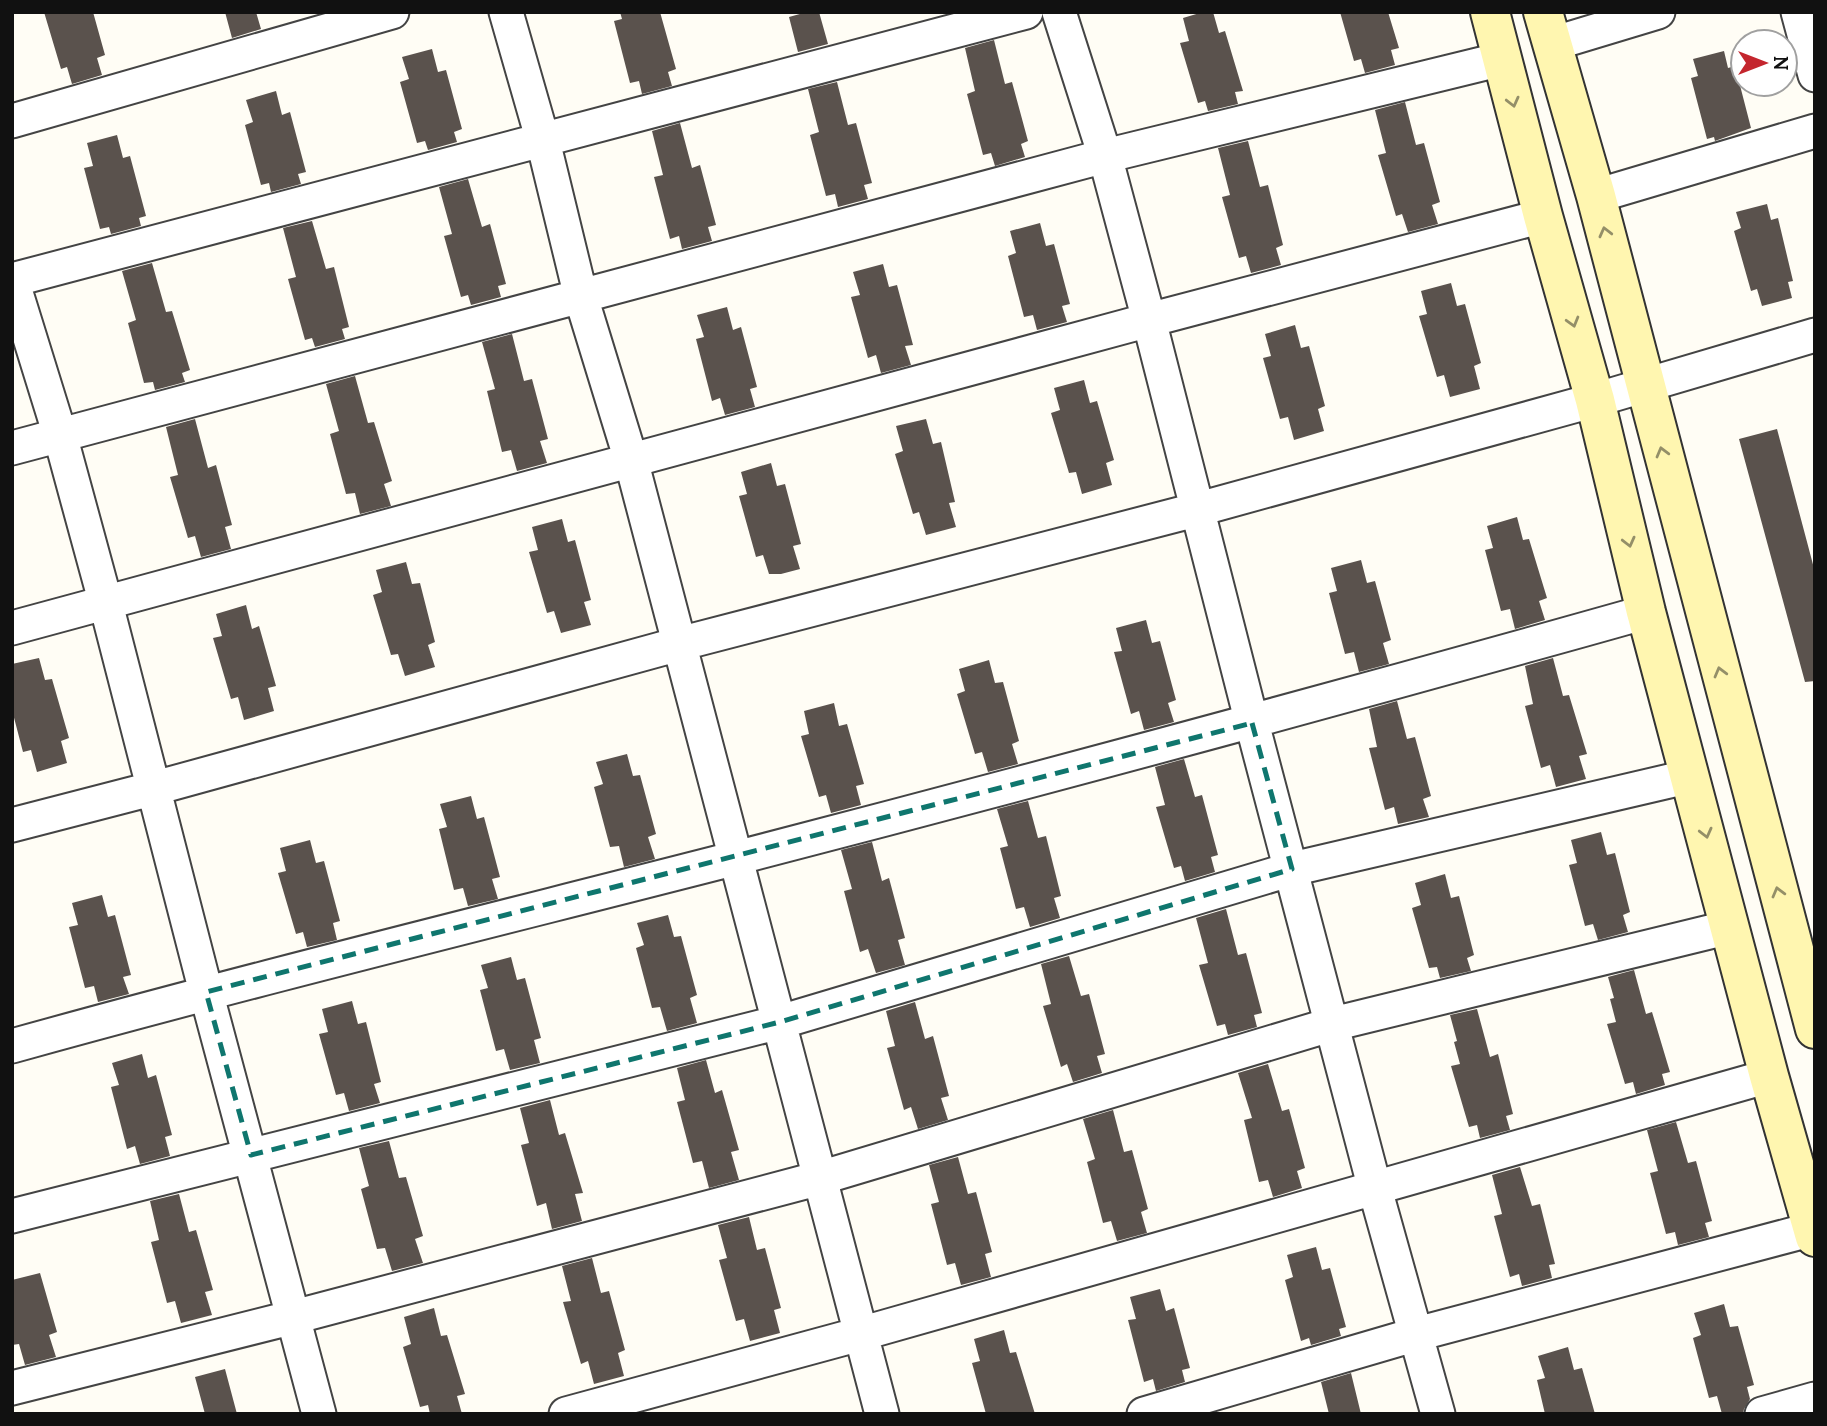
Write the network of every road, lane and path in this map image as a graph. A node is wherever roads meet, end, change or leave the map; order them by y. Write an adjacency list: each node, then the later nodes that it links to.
1 (392, 12): 11 (street)
2 (506, 12): 13 (street)
3 (1026, 12): 13 (street)
4 (1059, 12): 14 (street)
5 (1490, 12): 9 (street)
6 (1658, 12): 8 (street)
7 (1798, 12): 10 (street)
8 (1547, 28): 15 (street)
9 (1502, 59): 14 (street); 16 (street, one-way to 16)
10 (1815, 75)
11 (12, 121)
12 (1815, 131): 15 (street)
13 (543, 141): 17 (street); 18 (street)
14 (1105, 156): 18 (street); 19 (street)
15 (1596, 196): 21 (street, one-way to 15)
16 (1543, 216): 19 (street); 22 (street, one-way to 22)
17 (12, 280): 23 (street)
18 (581, 297): 23 (street); 25 (street)
19 (1149, 320): 25 (street); 26 (street)
20 (1815, 335): 21 (street)
21 (1645, 385): 22 (street); 38 (street, one-way to 21)
22 (1595, 400): 26 (street); 28 (street, one-way to 28)
23 (60, 435): 24 (street); 27 (street)
24 (12, 448)
25 (631, 460): 27 (street); 30 (street)
26 (1199, 509): 30 (street); 31 (street)
27 (106, 604): 29 (street); 33 (street)
28 (1646, 612): 31 (street); 32 (street)
29 (12, 628)
30 (679, 644): 33 (street); 35 (street)
31 (1252, 723): 35 (street); 36 (street)
32 (1691, 776): 36 (street); 37 (street, one-way to 37)
33 (155, 788): 34 (street); 39 (street)
34 (12, 825)
35 (735, 858): 39 (street); 40 (street)
36 (1292, 869): 40 (street); 41 (street)
37 (1730, 927): 41 (street); 44 (street)
38 (1803, 935): 42 (street)
39 (206, 992): 43 (street); 45 (street)
40 (779, 1022): 45 (street); 46 (street)
41 (1333, 1024): 46 (street); 47 (street)
42 (1815, 1029)
43 (12, 1046)
44 (1769, 1076): 47 (street); 49 (street)
45 (251, 1155): 48 (street); 50 (street)
46 (820, 1178): 50 (street); 51 (street)
47 (1375, 1189): 51 (street); 52 (street)
48 (12, 1216)
49 (1814, 1233): 52 (street)
50 (294, 1317): 53 (street); 55 (street)
51 (860, 1334): 56 (street); 57 (street)
52 (1417, 1334): 58 (street); 59 (street)
53 (12, 1388)
54 (1815, 1399): 60 (street)
55 (319, 1414)
56 (566, 1414)
57 (882, 1414)
58 (1144, 1414)
59 (1437, 1414)
60 (1762, 1414)

